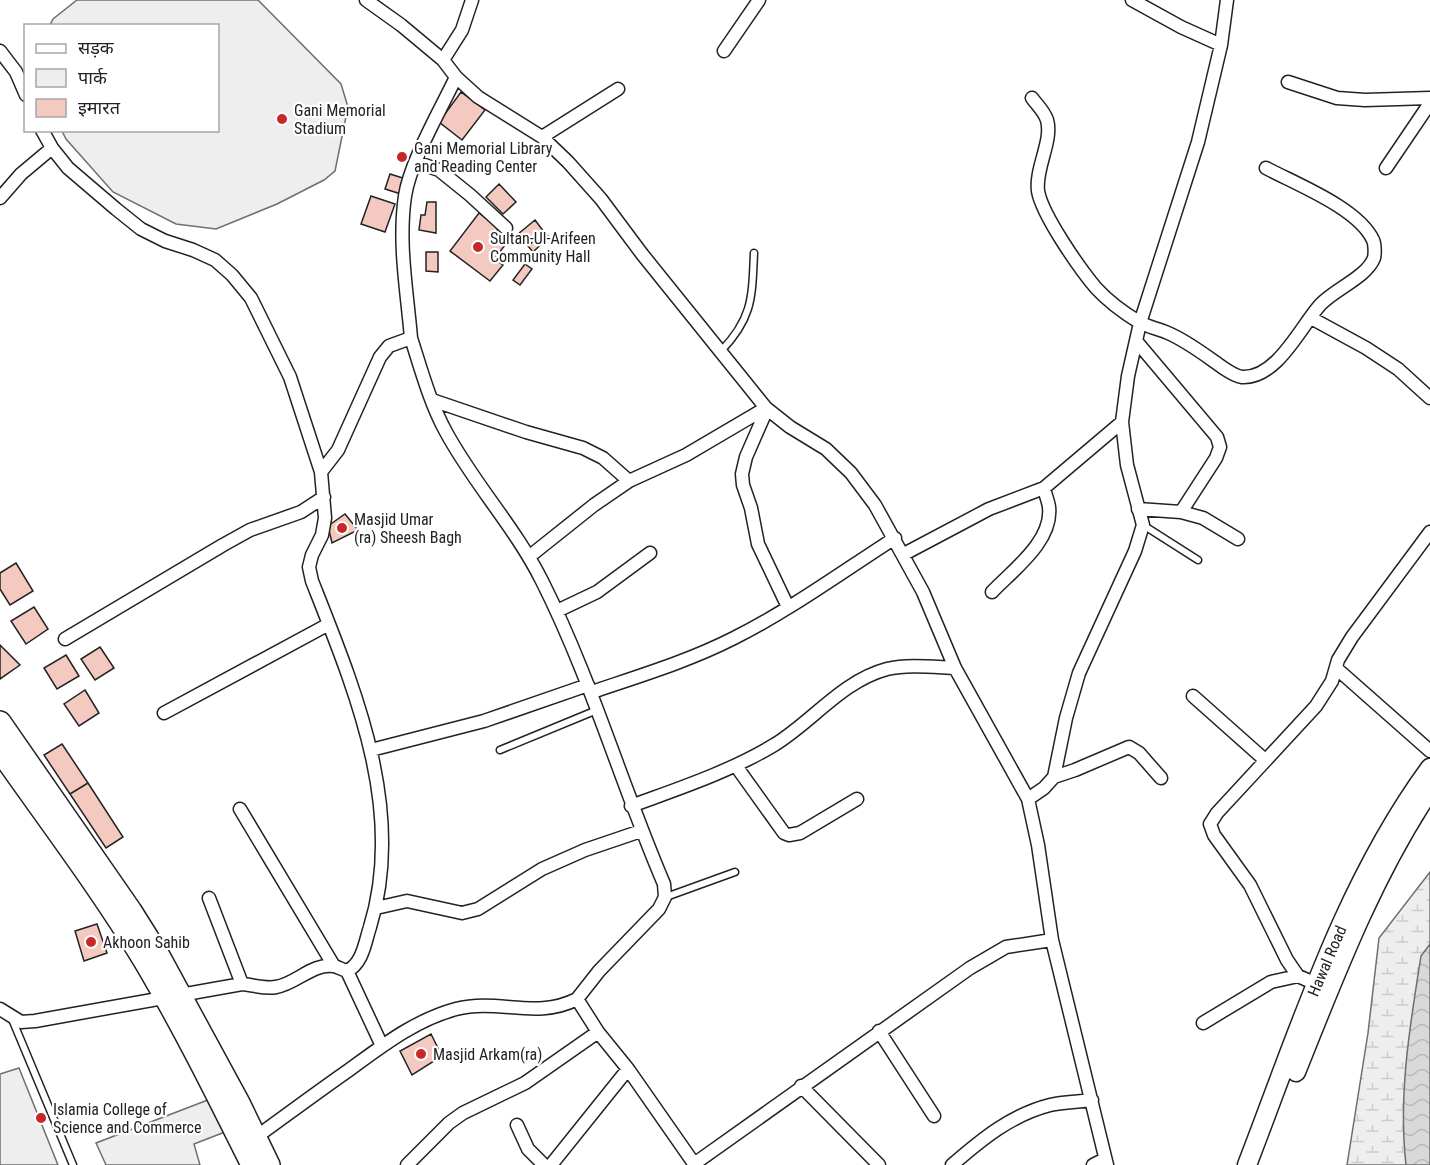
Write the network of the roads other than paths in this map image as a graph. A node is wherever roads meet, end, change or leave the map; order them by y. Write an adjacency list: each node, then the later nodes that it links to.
1 (366, 0): 9 (street)
2 (472, 0): 9 (street)
3 (759, 0): 8 (street)
4 (1132, 0): 6 (street)
5 (1227, 0): 6 (street)
6 (1221, 45): 27 (street)
7 (0, 51): 13 (street)
8 (724, 51)
9 (443, 60): 10 (street)
10 (456, 77): 18 (street); 20 (street)
11 (1287, 82): 15 (street)
12 (618, 88): 18 (street)
13 (24, 90)
14 (1032, 98): 27 (street)
15 (1430, 98)
16 (1430, 103): 22 (street)
17 (43, 132): 19 (street)
18 (542, 137): 30 (street)
19 (52, 147): 23 (street); 35 (street)
20 (416, 162): 24 (street); 28 (street)
21 (1266, 168): 26 (street)
22 (1386, 168)
23 (0, 198)
24 (506, 228)
25 (754, 252): 30 (lane)
26 (1311, 318): 27 (street); 31 (street)
27 (1140, 323): 29 (street)
28 (411, 338): 32 (street); 35 (street)
29 (1137, 342): 34 (street); 40 (street)
30 (721, 351): 33 (street)
31 (1430, 398)
32 (432, 400): 36 (street); 47 (street)
33 (766, 409): 36 (street); 43 (street); 50 (street)
34 (1122, 422): 37 (street); 39 (street)
35 (321, 472): 38 (street)
36 (629, 481): 47 (street)
37 (1044, 488): 46 (street); 49 (street)
38 (324, 497): 52 (street); 53 (street)
39 (1138, 508): 40 (street); 41 (street)
40 (1181, 512): 44 (street)
41 (1143, 525): 48 (lane); 68 (street)
42 (1430, 532): 54 (street)
43 (895, 538): 46 (street); 50 (street)
44 (1238, 538)
45 (650, 553): 51 (street)
46 (904, 555): 55 (street)
47 (530, 556): 51 (street)
48 (1198, 560)
49 (992, 592)
50 (788, 607): 56 (street)
51 (557, 611): 56 (street)
52 (329, 624): 59 (street); 61 (street)
53 (65, 639)
54 (1336, 668): 64 (street); 65 (street)
55 (955, 669): 66 (street); 72 (street)
56 (590, 688): 58 (street); 61 (street)
57 (1193, 696): 65 (street)
58 (597, 710): 62 (lane); 73 (street)
59 (164, 713)
60 (0, 722): 85 (highway)
61 (371, 750): 79 (street)
62 (500, 750)
63 (0, 751): 85 (highway)
64 (1430, 751)
65 (1265, 760): 83 (street)
66 (736, 766): 71 (street); 73 (street)
67 (1430, 768): 83 (main road, Hawal Road)
68 (1054, 777): 69 (street); 72 (street)
69 (1161, 778)
70 (1430, 790): 83 (main road, Hawal Road)
71 (857, 799)
72 (1028, 799): 80 (street)
73 (632, 806): 75 (street)
74 (240, 808): 81 (street)
75 (641, 831): 77 (street); 79 (street)
76 (735, 872): 77 (lane)
77 (665, 897): 86 (street)
78 (209, 898): 84 (street)
79 (376, 908): 82 (street)
80 (1052, 940): 90 (street); 95 (street)
81 (334, 966): 82 (street); 84 (street)
82 (347, 971): 92 (street)
83 (1314, 983): 89 (street); 109 (main road, Hawal Road); 110 (main road, Hawal Road)
84 (242, 984): 85 (street)
85 (173, 995): 88 (street); 98 (highway)
86 (577, 999): 91 (street); 92 (street)
87 (0, 1010): 88 (street)
88 (12, 1018): 100 (lane)
89 (1203, 1023)
90 (879, 1031): 94 (street); 96 (street)
91 (598, 1032): 93 (street); 102 (street)
92 (382, 1046): 98 (street)
93 (628, 1070): 104 (street); 105 (street)
94 (801, 1086): 105 (street); 106 (street)
95 (1092, 1100): 99 (street); 107 (street)
96 (934, 1116)
97 (517, 1125): 103 (street)
98 (250, 1150): 101 (highway)
99 (1106, 1162): 108 (street)
100 (73, 1165)
101 (269, 1165)
102 (407, 1165)
103 (543, 1165)
104 (551, 1165)
105 (695, 1165)
106 (879, 1165)
107 (952, 1165)
108 (1093, 1165)
109 (1247, 1165)
110 (1260, 1165)

